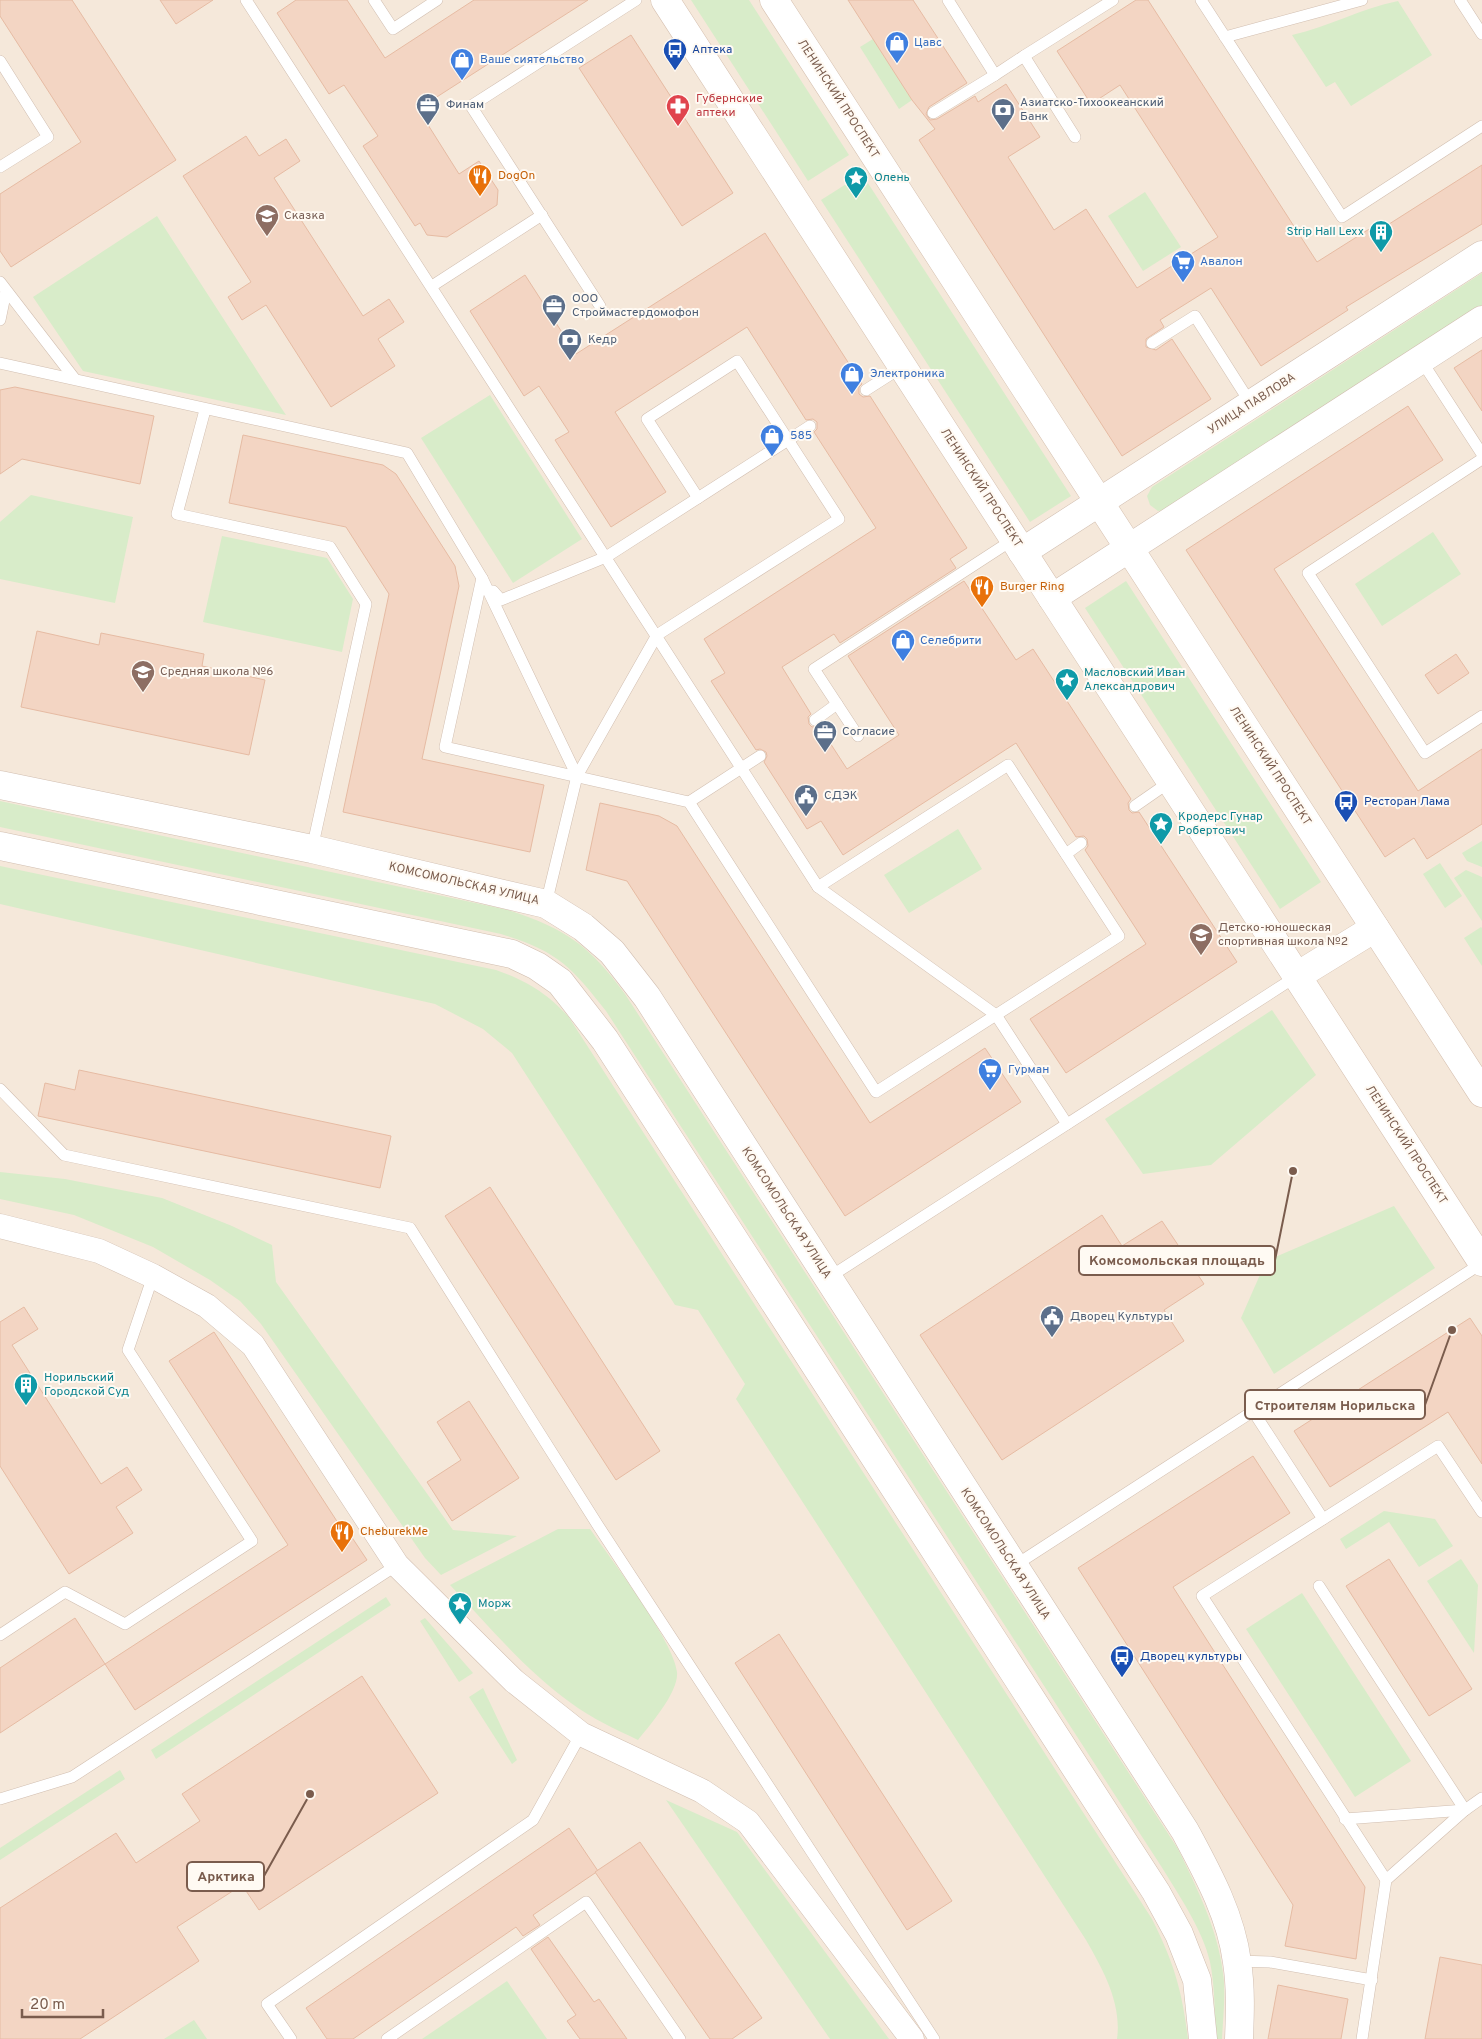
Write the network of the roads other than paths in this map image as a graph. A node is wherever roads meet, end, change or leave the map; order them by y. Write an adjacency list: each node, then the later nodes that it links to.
1 (247, 0): 23 (lane)
2 (374, 0): 3 (lane)
3 (437, 0)
4 (636, 0): 21 (lane)
5 (664, 0): 31 (street, ЛЕНИНСКИЙ ПРОСПЕКТ)
6 (774, 0): 41 (street, ЛЕНИНСКИЙ ПРОСПЕКТ)
7 (948, 0): 16 (lane)
8 (1113, 0): 14 (lane)
9 (1201, 0): 13 (lane)
10 (1362, 0): 13 (lane)
11 (1460, 0): 12 (lane)
12 (1482, 34)
13 (1225, 37): 18 (lane)
14 (1024, 56): 16 (lane); 19 (lane)
15 (0, 61): 20 (lane)
16 (995, 75): 17 (lane)
17 (933, 114)
18 (1482, 126)
19 (1075, 136)
20 (0, 167)
21 (542, 215): 23 (lane); 25 (lane)
22 (1482, 255): 34 (street, УЛИЦА ПАВЛОВА)
23 (432, 286): 44 (lane)
24 (3, 287): 26 (lane); 32 (lane)
25 (600, 306)
26 (0, 320)
27 (1482, 320): 29 (street)
28 (1152, 343): 34 (lane)
29 (1421, 360): 38 (lane); 43 (street)
30 (0, 363): 32 (lane)
31 (902, 367): 33 (lane); 42 (street, ЛЕНИНСКИЙ ПРОСПЕКТ)
32 (74, 378): 35 (lane)
33 (866, 390)
34 (1251, 404): 41 (street, УЛИЦА ПАВЛОВА)
35 (205, 410): 45 (lane); 61 (lane)
36 (810, 426): 37 (lane)
37 (788, 440): 40 (lane); 40 (lane); 47 (lane)
38 (1482, 454)
39 (1482, 460): 49 (lane)
40 (698, 498): 44 (lane)
41 (1100, 503): 42 (street, УЛИЦА ПАВЛОВА); 43 (street, ЛЕНИНСКИЙ ПРОСПЕКТ)
42 (1018, 546): 46 (street, ЛЕНИНСКИЙ ПРОСПЕКТ); 48 (lane)
43 (1129, 549): 46 (street); 65 (street, ЛЕНИНСКИЙ ПРОСПЕКТ)
44 (606, 557): 45 (lane); 47 (lane)
45 (482, 578): 54 (lane); 54 (lane)
46 (1052, 598): 55 (street, ЛЕНИНСКИЙ ПРОСПЕКТ)
47 (657, 636): 53 (lane); 54 (lane)
48 (837, 704): 50 (lane); 51 (lane)
49 (1482, 716)
50 (815, 720)
51 (858, 736)
52 (760, 756): 53 (lane)
53 (742, 768): 57 (lane); 63 (lane)
54 (577, 776): 57 (lane); 64 (lane)
55 (1171, 782): 58 (lane); 66 (street, ЛЕНИНСКИЙ ПРОСПЕКТ)
56 (0, 785): 61 (street, КОМСОМОЛЬСКАЯ УЛИЦА)
57 (689, 802): 67 (lane)
58 (1135, 806)
59 (1080, 843): 62 (lane)
60 (0, 846): 95 (street)
61 (312, 849): 64 (street, КОМСОМОЛЬСКАЯ УЛИЦА)
62 (1066, 854): 63 (lane); 67 (lane)
63 (818, 887): 67 (lane)
64 (546, 904): 74 (street, КОМСОМОЛЬСКАЯ УЛИЦА)
65 (1375, 928): 66 (street); 69 (street, ЛЕНИНСКИЙ ПРОСПЕКТ)
66 (1297, 976): 70 (lane); 72 (street, ЛЕНИНСКИЙ ПРОСПЕКТ)
67 (996, 1015): 70 (lane)
68 (0, 1089): 94 (lane)
69 (1482, 1093)
70 (1067, 1124): 74 (lane)
71 (0, 1226): 73 (street)
72 (1482, 1263): 75 (lane)
73 (153, 1276): 78 (street); 81 (lane)
74 (828, 1278): 79 (street, КОМСОМОЛЬСКАЯ УЛИЦА)
75 (1253, 1412): 77 (lane); 79 (lane)
76 (1482, 1512): 77 (lane)
77 (1323, 1519): 86 (lane)
78 (397, 1565): 82 (street); 84 (lane)
79 (1013, 1567): 88 (street, КОМСОМОЛЬСКАЯ УЛИЦА)
80 (1319, 1586): 85 (lane)
81 (0, 1635)
82 (581, 1734): 90 (lane); 93 (street)
83 (1482, 1798): 85 (lane)
84 (0, 1799)
85 (1464, 1810): 86 (lane); 87 (lane)
86 (1345, 1819): 87 (lane)
87 (1386, 1880): 89 (lane)
88 (1237, 1961): 89 (lane); 96 (street, КОМСОМОЛЬСКАЯ УЛИЦА)
89 (1372, 1980): 97 (lane)
90 (291, 2039)
91 (387, 2039): 92 (lane)
92 (680, 2039)
93 (912, 2039)
94 (934, 2039)
95 (1203, 2039)
96 (1239, 2039)
97 (1362, 2039)

